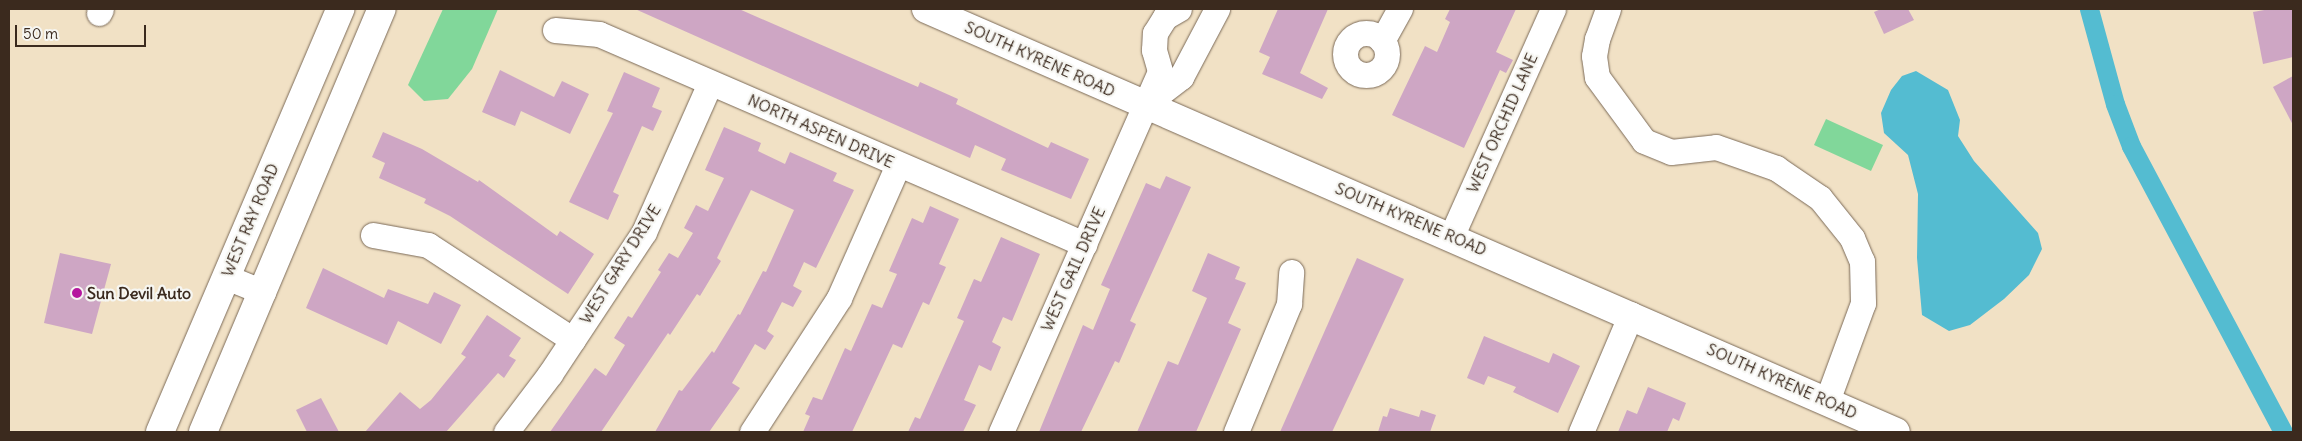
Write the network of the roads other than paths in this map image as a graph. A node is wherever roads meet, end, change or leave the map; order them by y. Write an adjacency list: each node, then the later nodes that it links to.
1 (340, 9): 18 (main road, WEST RAY ROAD)
2 (382, 9): 19 (main road)
3 (926, 9): 12 (main road, SOUTH KYRENE ROAD)
4 (1178, 9): 12 (street, WEST GAIL DRIVE)
5 (1400, 9): 10 (street)
6 (1553, 9): 15 (street, WEST ORCHID LANE)
7 (1608, 9): 22 (street)
8 (1211, 11): 12 (street, WEST GAIL DRIVE)
9 (555, 30): 11 (street, NORTH ASPEN DRIVE)
10 (1382, 41)
11 (710, 83): 13 (street, NORTH ASPEN DRIVE); 21 (street, WEST GARY DRIVE)
12 (1145, 105): 15 (main road, SOUTH KYRENE ROAD); 16 (street, WEST GAIL DRIVE)
13 (898, 165): 16 (street, NORTH ASPEN DRIVE); 26 (street)
14 (373, 235): 21 (street)
15 (1451, 237): 20 (main road, SOUTH KYRENE ROAD)
16 (1084, 244): 27 (street, WEST GAIL DRIVE)
17 (1291, 272): 28 (street)
18 (226, 277): 19 (street); 23 (main road, WEST RAY ROAD)
19 (263, 292): 24 (main road)
20 (1631, 314): 22 (main road, SOUTH KYRENE ROAD); 29 (street)
21 (573, 340): 25 (street, WEST GARY DRIVE)
22 (1827, 401): 30 (main road, SOUTH KYRENE ROAD)
23 (160, 432)
24 (203, 432)
25 (506, 432)
26 (752, 432)
27 (1001, 432)
28 (1236, 432)
29 (1580, 432)
30 (1896, 432)

